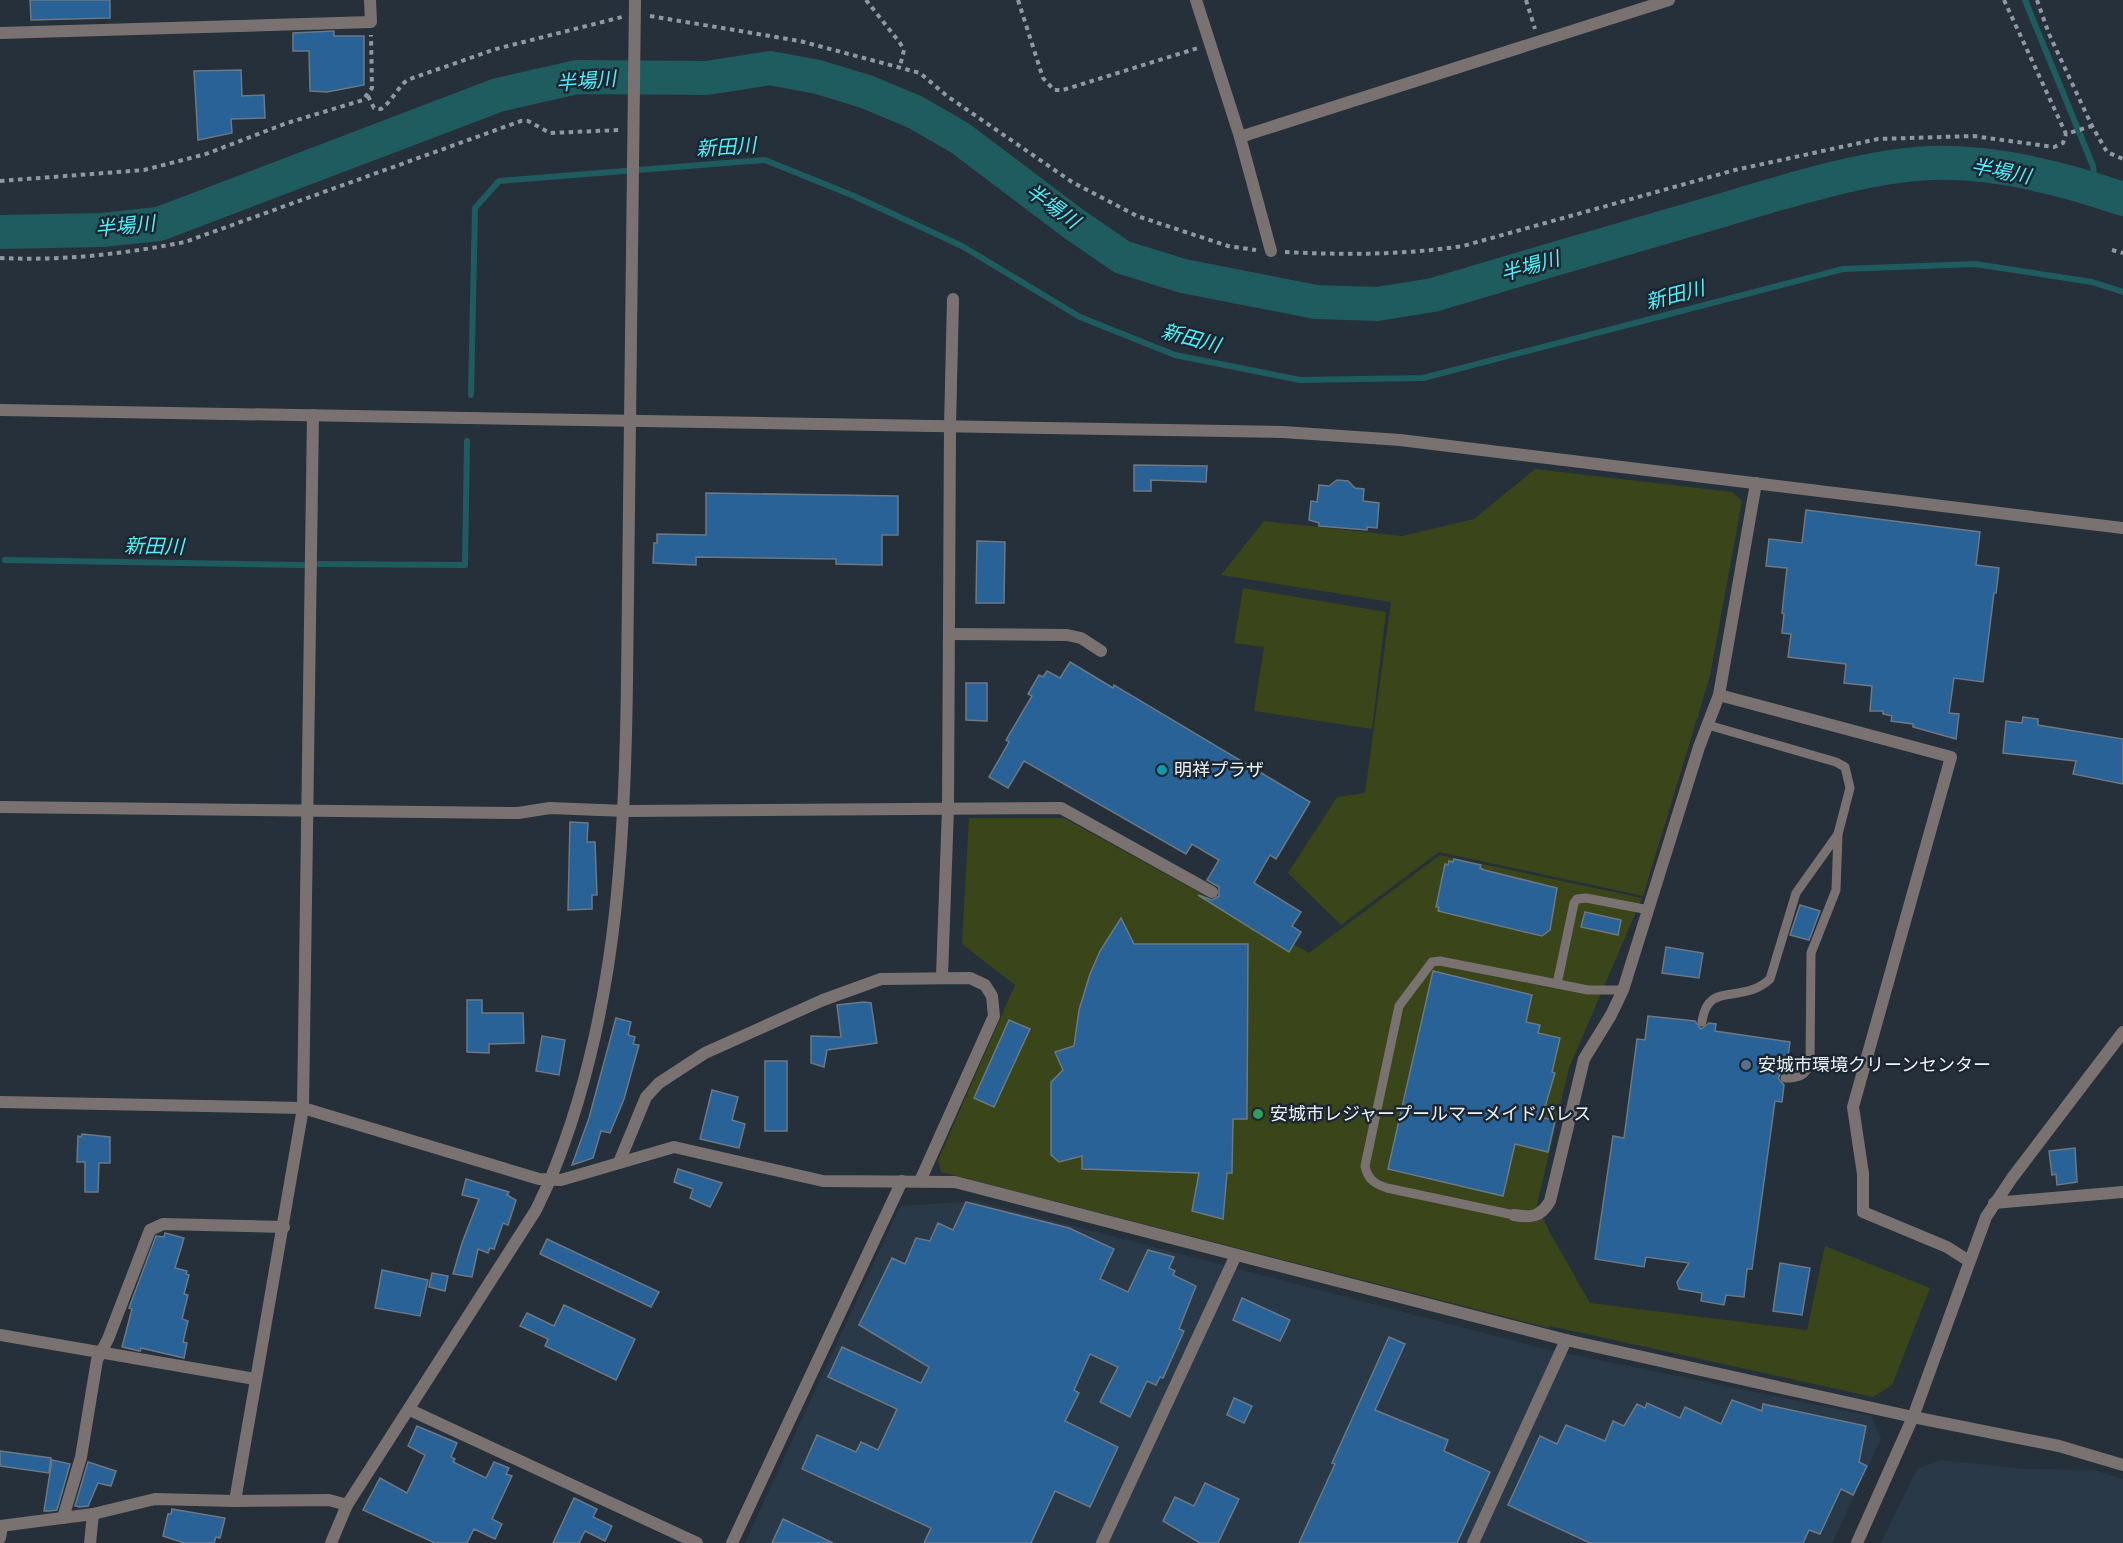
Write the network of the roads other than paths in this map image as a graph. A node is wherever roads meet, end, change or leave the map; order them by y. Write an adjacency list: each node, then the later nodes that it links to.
1 (370, 0): 5 (street)
2 (635, 0): 11 (street)
3 (1196, 0): 6 (street)
4 (1669, 0): 6 (street)
5 (0, 33)
6 (1240, 137): 7 (street)
7 (1271, 251)
8 (953, 298): 12 (street)
9 (0, 411): 10 (street)
10 (313, 415): 11 (street); 21 (street)
11 (630, 421): 12 (street); 22 (street)
12 (950, 427): 13 (street); 15 (street)
13 (1756, 483): 14 (street); 17 (street)
14 (2123, 528)
15 (949, 634): 16 (street); 20 (street)
16 (1101, 651)
17 (1719, 695): 18 (street); 43 (street)
18 (1708, 725): 23 (lane); 25 (street)
19 (0, 807): 21 (street)
20 (948, 808): 22 (street); 24 (street); 26 (street)
21 (308, 811): 22 (street); 33 (street)
22 (625, 811): 35 (street)
23 (1838, 834): 29 (lane); 31 (lane)
24 (1212, 892)
25 (1649, 910): 27 (lane); 28 (street)
26 (942, 976): 34 (street); 37 (street)
27 (1557, 984): 28 (lane); 40 (lane)
28 (1623, 990): 40 (street)
29 (1702, 1022)
30 (2123, 1032): 39 (street)
31 (1785, 1078)
32 (0, 1102): 33 (street)
33 (303, 1108): 35 (street); 41 (street)
34 (620, 1160): 35 (street); 36 (street)
35 (550, 1180): 48 (street)
36 (902, 1181): 37 (street); 59 (street)
37 (920, 1181): 42 (street)
38 (2123, 1192): 39 (street)
39 (1994, 1203): 43 (street)
40 (1514, 1215)
41 (284, 1227): 46 (street); 47 (street)
42 (1236, 1255): 45 (street); 60 (street)
43 (1969, 1261): 49 (street)
44 (0, 1335): 46 (street)
45 (1566, 1340): 49 (street); 61 (street)
46 (102, 1351): 47 (street); 54 (street)
47 (255, 1379): 51 (street)
48 (410, 1410): 52 (street); 58 (street)
49 (1914, 1417): 50 (street); 62 (street)
50 (2123, 1465)
51 (235, 1502): 52 (street); 53 (street)
52 (347, 1505): 57 (street)
53 (93, 1514): 54 (street); 56 (street)
54 (63, 1518): 55 (street)
55 (1, 1530)
56 (90, 1543)
57 (331, 1543)
58 (697, 1543)
59 (732, 1543)
60 (1102, 1543)
61 (1473, 1543)
62 (1857, 1543)

